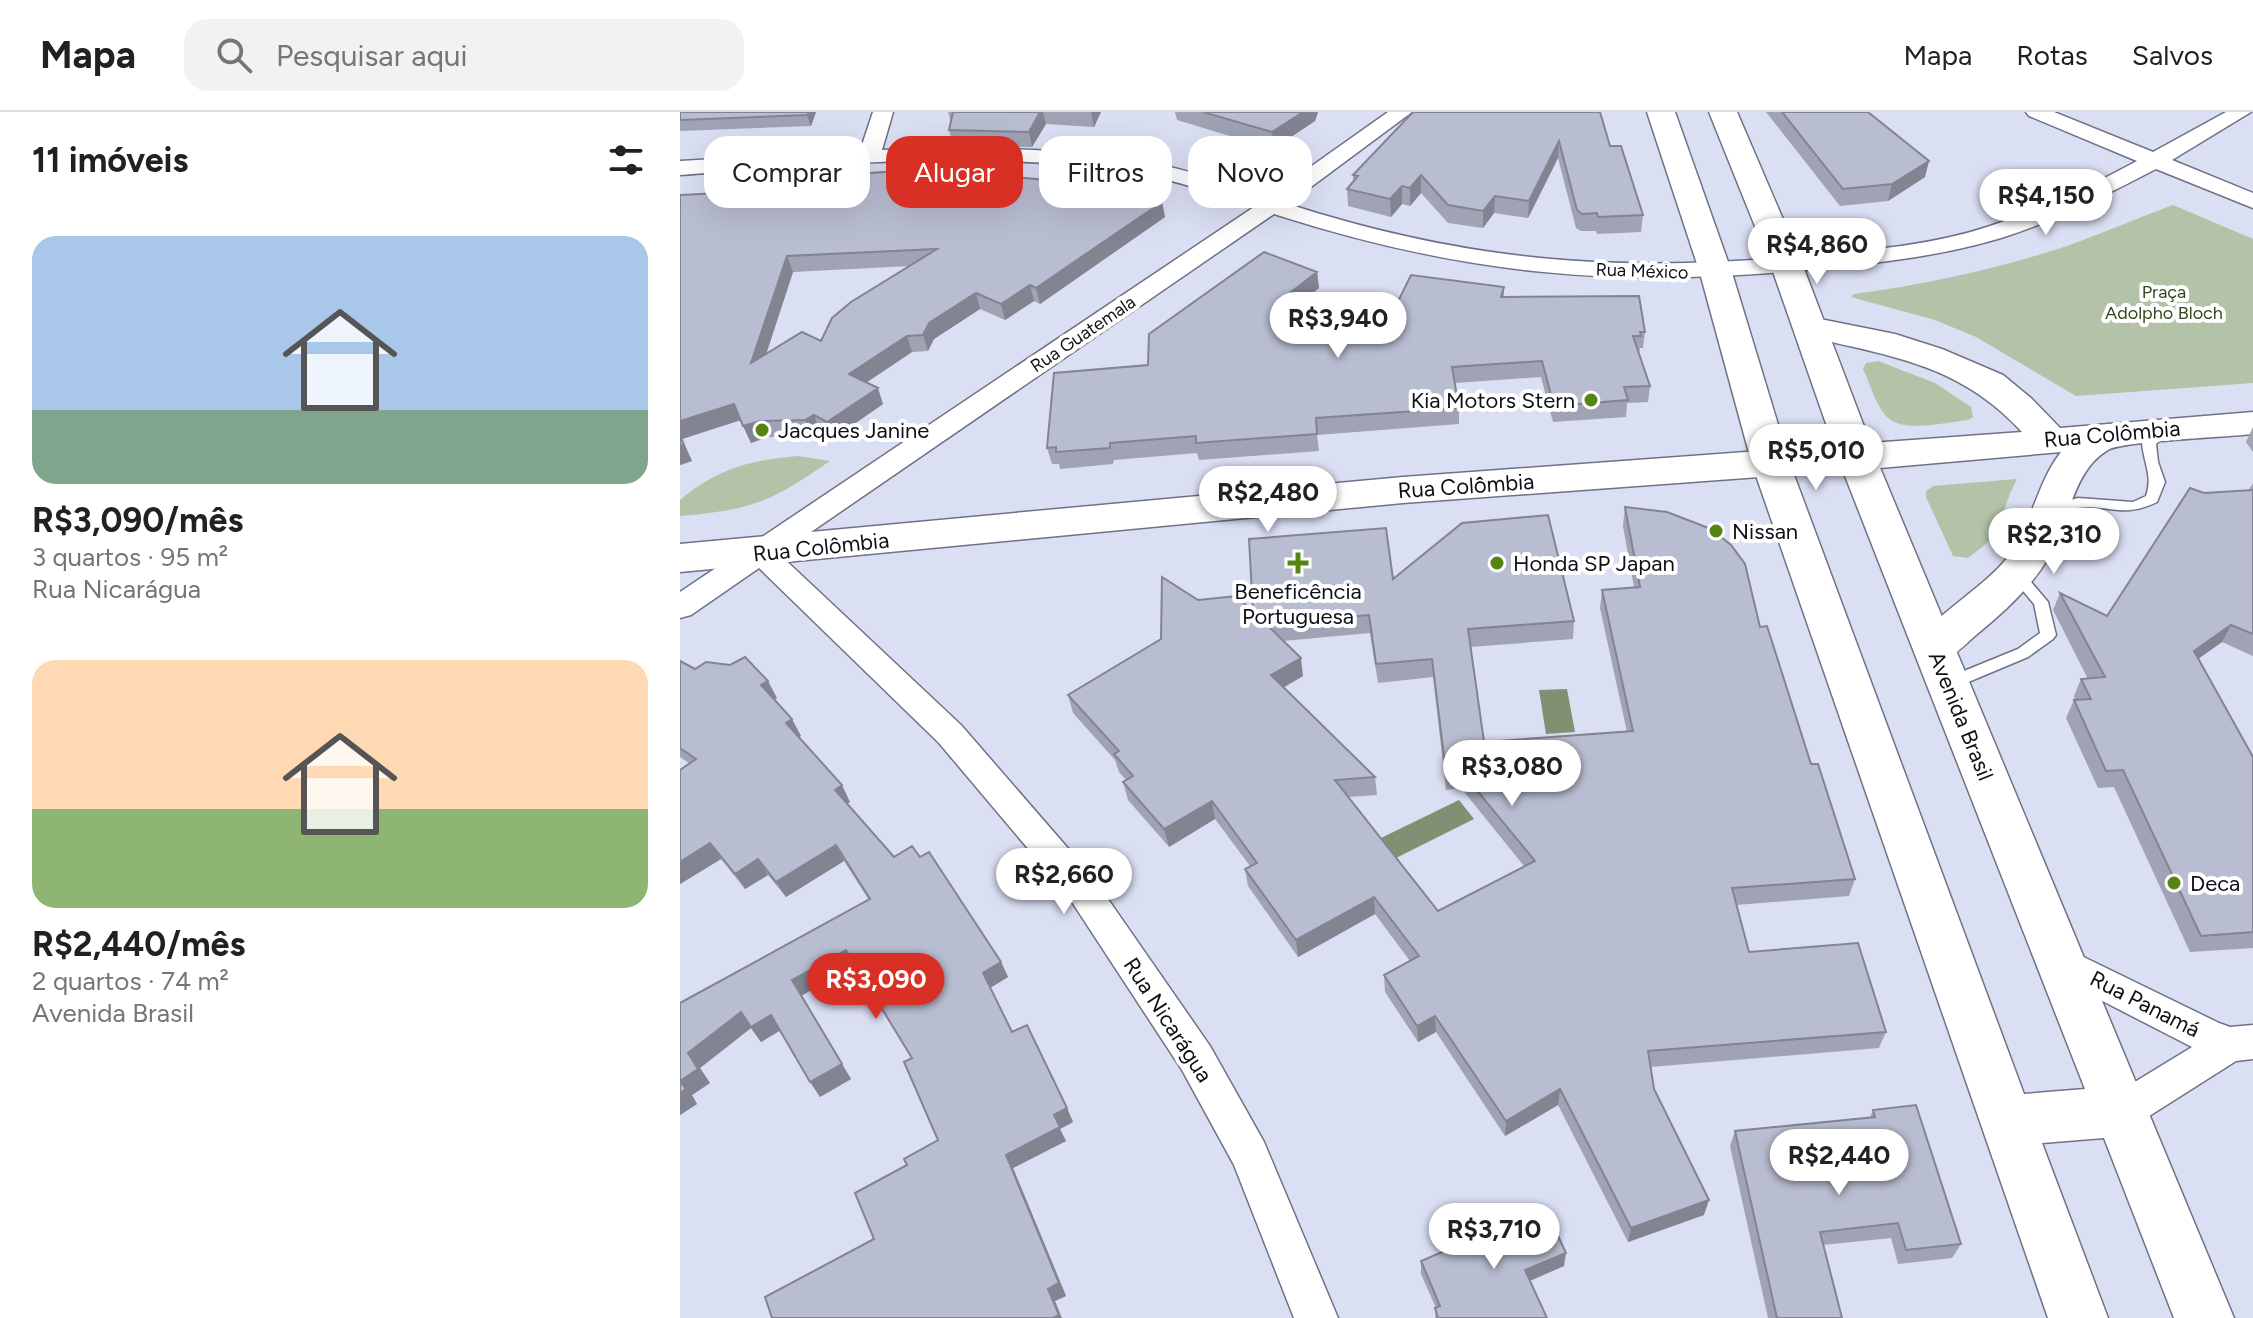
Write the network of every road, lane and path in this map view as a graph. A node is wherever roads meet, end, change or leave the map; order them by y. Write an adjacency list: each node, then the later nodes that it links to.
1 (883, 112): 7 (street)
2 (1402, 112): 11 (street, Rua Guatemala)
3 (1661, 112): 20 (main road)
4 (1723, 112): 19 (main road, Avenida Brasil)
5 (2036, 112): 10 (street)
6 (2241, 112): 10 (street, Rua México)
7 (870, 153)
8 (1039, 155): 9 (street, Rua México)
9 (870, 156)
10 (2156, 160): 16 (street); 19 (street, Rua México)
11 (1331, 162): 14 (street, Rua México); 15 (street, Rua Guatemala)
12 (704, 166): 13 (street, Rua México)
13 (680, 168)
14 (1172, 173)
15 (1312, 176)
16 (2253, 201)
17 (1268, 208): 29 (street, Rua Guatemala)
18 (1277, 208): 20 (street, Rua México)
19 (1787, 266): 20 (street, Rua México); 21 (main road, Avenida Brasil)
20 (1716, 273): 27 (main road)
21 (1810, 327): 25 (main road); 26 (main road, Avenida Brasil)
22 (2253, 423): 23 (main road, Rua Colômbia)
23 (2164, 430): 24 (main road, Rua Colômbia); 28 (lane)
24 (2103, 435): 25 (main road, Rua Colômbia); 28 (main road)
25 (2049, 439): 26 (main road, Rua Colômbia)
26 (1857, 458): 27 (main road, Rua Colômbia); 33 (main road, Avenida Brasil)
27 (1771, 464): 29 (main road, Rua Colômbia); 37 (main road)
28 (2051, 510): 31 (main road)
29 (761, 553): 30 (main road, Rua Colômbia); 32 (street, Rua Guatemala); 38 (street, Rua Nicarágua)
30 (680, 558)
31 (2015, 573): 33 (main road); 33 (lane)
32 (680, 607)
33 (1941, 666): 34 (main road, Avenida Brasil)
34 (2061, 962): 35 (street, Rua Panamá); 36 (main road, Avenida Brasil)
35 (2241, 1043): 36 (street, Rua Panamá)
36 (2121, 1112): 37 (main road); 40 (main road, Avenida Brasil)
37 (2007, 1120): 39 (main road)
38 (1316, 1318)
39 (2078, 1318)
40 (2204, 1318)

